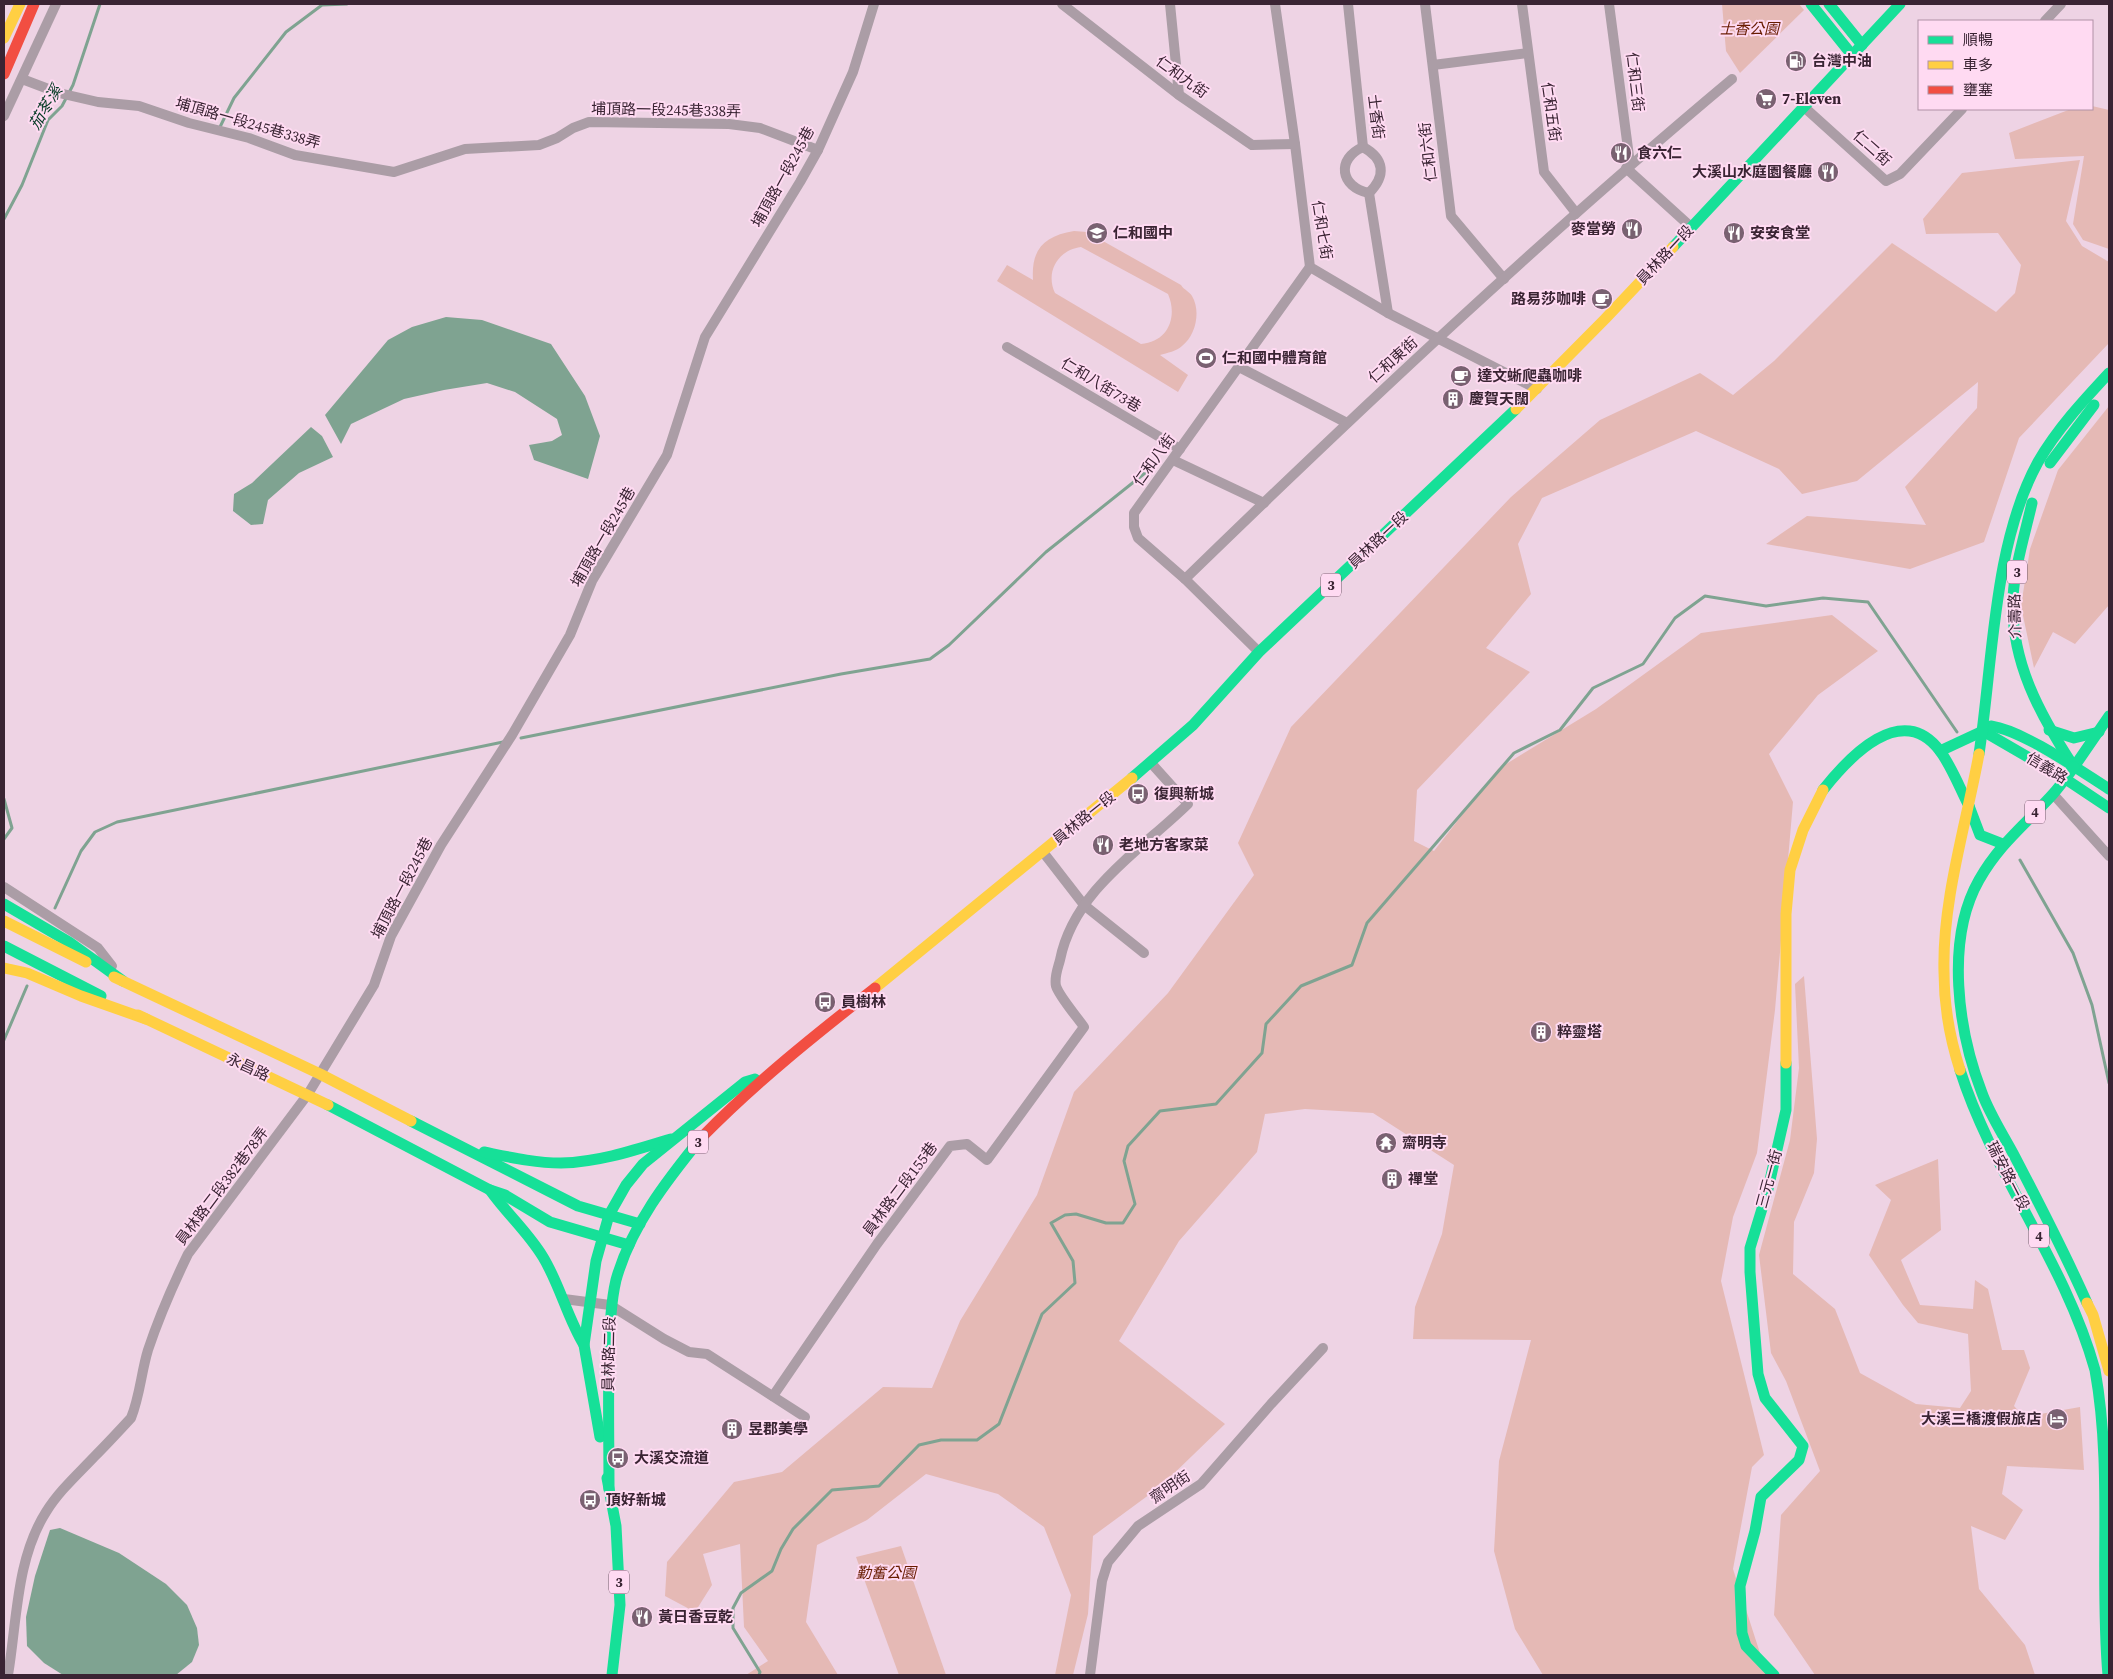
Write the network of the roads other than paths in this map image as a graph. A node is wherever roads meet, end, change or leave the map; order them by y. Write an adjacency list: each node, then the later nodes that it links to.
1 (20, 4): 17 (main road)
2 (34, 4): 22 (main road)
3 (56, 4): 23 (street)
4 (874, 4): 31 (street, 埔頂路一段245巷)
5 (1062, 4): 25 (street, 仁和九街)
6 (1170, 4): 25 (street)
7 (1275, 4): 29 (street, 仁和七街)
8 (1348, 4): 30 (street, 士香街)
9 (1425, 4): 21 (street, 仁和六街)
10 (1522, 4): 19 (street, 仁和五街)
11 (1609, 4): 32 (street, 仁和三街)
12 (1811, 4): 20 (main road)
13 (1829, 4): 18 (main road)
14 (1900, 4): 18 (main road, 員林路一段 / 3)
15 (2062, 4): 16 (street)
16 (2046, 20)
17 (4, 38)
18 (1862, 45): 20 (main road, 員林路一段 / 3)
19 (1528, 53): 21 (street); 34 (street, 仁和五街)
20 (1852, 55): 26 (main road, 員林路一段 / 3)
21 (1433, 65): 37 (street, 仁和六街)
22 (4, 74)
23 (22, 79): 28 (street); 31 (street, 埔頂路一段245巷338弄)
24 (1732, 79): 32 (street, 仁和東街)
25 (1179, 95): 29 (street, 仁和九街)
26 (1804, 107): 27 (street, 仁二街); 35 (main road, 員林路一段 / 3)
27 (1961, 110)
28 (4, 116)
29 (1295, 144): 36 (street, 仁和七街)
30 (1363, 147): 33 (street, 士香街); 33 (street)
31 (818, 150): 76 (street, 埔頂路一段245巷)
32 (1628, 166): 34 (street, 仁和東街); 35 (street)
33 (1369, 192): 38 (street)
34 (1576, 213): 37 (street, 仁和東街)
35 (1691, 227): 43 (main road, 員林路一段 / 3)
36 (1310, 267): 38 (street, 仁和七街); 41 (street, 仁和八街)
37 (1504, 279): 39 (street, 仁和東街)
38 (1388, 313): 39 (street, 仁和七街)
39 (1439, 338): 43 (street, 仁和七街); 45 (street, 仁和東街)
40 (1007, 347): 46 (street, 仁和八街73巷)
41 (1239, 367): 45 (street); 46 (street, 仁和八街)
42 (2109, 374): 53 (main road, 介壽路 / 3)
43 (1537, 389): 50 (main road, 員林路一段 / 3)
44 (2109, 389): 52 (main road, 介壽路 / 3)
45 (1347, 422): 48 (street, 仁和東街)
46 (1180, 449): 47 (street, 仁和八街)
47 (1173, 460): 48 (street); 49 (street, 仁和八街)
48 (1264, 503): 49 (street, 仁和東街)
49 (1185, 579): 50 (street, 仁和八街)
50 (1259, 652): 56 (main road, 員林路一段 / 3)
51 (2109, 716): 54 (main road, 瑞安路一段)
52 (2049, 730): 54 (main road); 57 (main road, 介壽路 / 3)
53 (1983, 731): 55 (main road); 57 (main road, 信義路); 58 (main road, 信義路); 61 (main road, 瑞安路一段 / 4)
54 (2099, 732): 57 (main road, 瑞安路一段)
55 (1940, 751): 61 (main road, 三元一街); 97 (main road, 三元一街)
56 (1152, 763): 64 (main road, 員林路一段 / 3); 68 (street)
57 (2074, 767): 58 (main road, 瑞安路一段 / 4); 59 (main road, 信義路 / 3)
58 (2064, 778): 60 (main road, 瑞安路一段 / 4); 62 (main road, 信義路)
59 (2109, 789)
60 (2053, 794): 63 (main road, 瑞安路一段 / 4); 65 (street)
61 (1969, 806): 63 (main road, 三元一街); 98 (main road, 瑞安路一段 / 4)
62 (2109, 808)
63 (2003, 844): 90 (main road, 瑞安路一段 / 4)
64 (1043, 852): 68 (street); 75 (main road, 員林路一段 / 3)
65 (2109, 856)
66 (4, 887): 73 (street)
67 (4, 904): 73 (main road)
68 (1084, 904): 71 (street); 91 (street, 員林路二段155巷)
69 (4, 921): 73 (main road, 永昌路)
70 (4, 946): 74 (main road, 永昌路)
71 (1144, 953)
72 (4, 968): 74 (main road)
73 (123, 981): 76 (main road, 永昌路)
74 (146, 1019): 77 (main road, 永昌路)
75 (770, 1072): 78 (main road, 員林路一段 / 3); 82 (main road, 員林路一段 / 3)
76 (320, 1074): 77 (street, 埔頂路一段245巷); 79 (main road, 永昌路)
77 (308, 1094): 80 (main road, 永昌路); 94 (street, 員林路二段382巷78弄)
78 (672, 1139): 79 (main road); 81 (main road, 員林路一段 / 3)
79 (467, 1149): 81 (main road, 永昌路)
80 (490, 1190): 83 (main road, 永昌路); 85 (main road)
81 (609, 1215): 82 (main road, 永昌路); 83 (main road, 員林路一段 / 3)
82 (640, 1224): 84 (main road, 員林路二段 / 3)
83 (603, 1237): 84 (main road, 永昌路); 86 (main road, 員林路二段 / 3)
84 (629, 1245): 87 (main road, 員林路二段 / 3)
85 (564, 1299): 86 (street); 88 (main road)
86 (589, 1302): 87 (street); 88 (main road, 員林路二段 / 3)
87 (610, 1305): 91 (street); 93 (main road, 員林路二段 / 3)
88 (584, 1345): 93 (main road, 員林路二段 / 3)
89 (1323, 1348): 96 (street, 齋明街)
90 (2109, 1371)
91 (772, 1396): 92 (street)
92 (804, 1417)
93 (609, 1489): 95 (main road, 員林路二段 / 3)
94 (8, 1675)
95 (612, 1675)
96 (1090, 1675)
97 (1774, 1675)
98 (2108, 1675)

